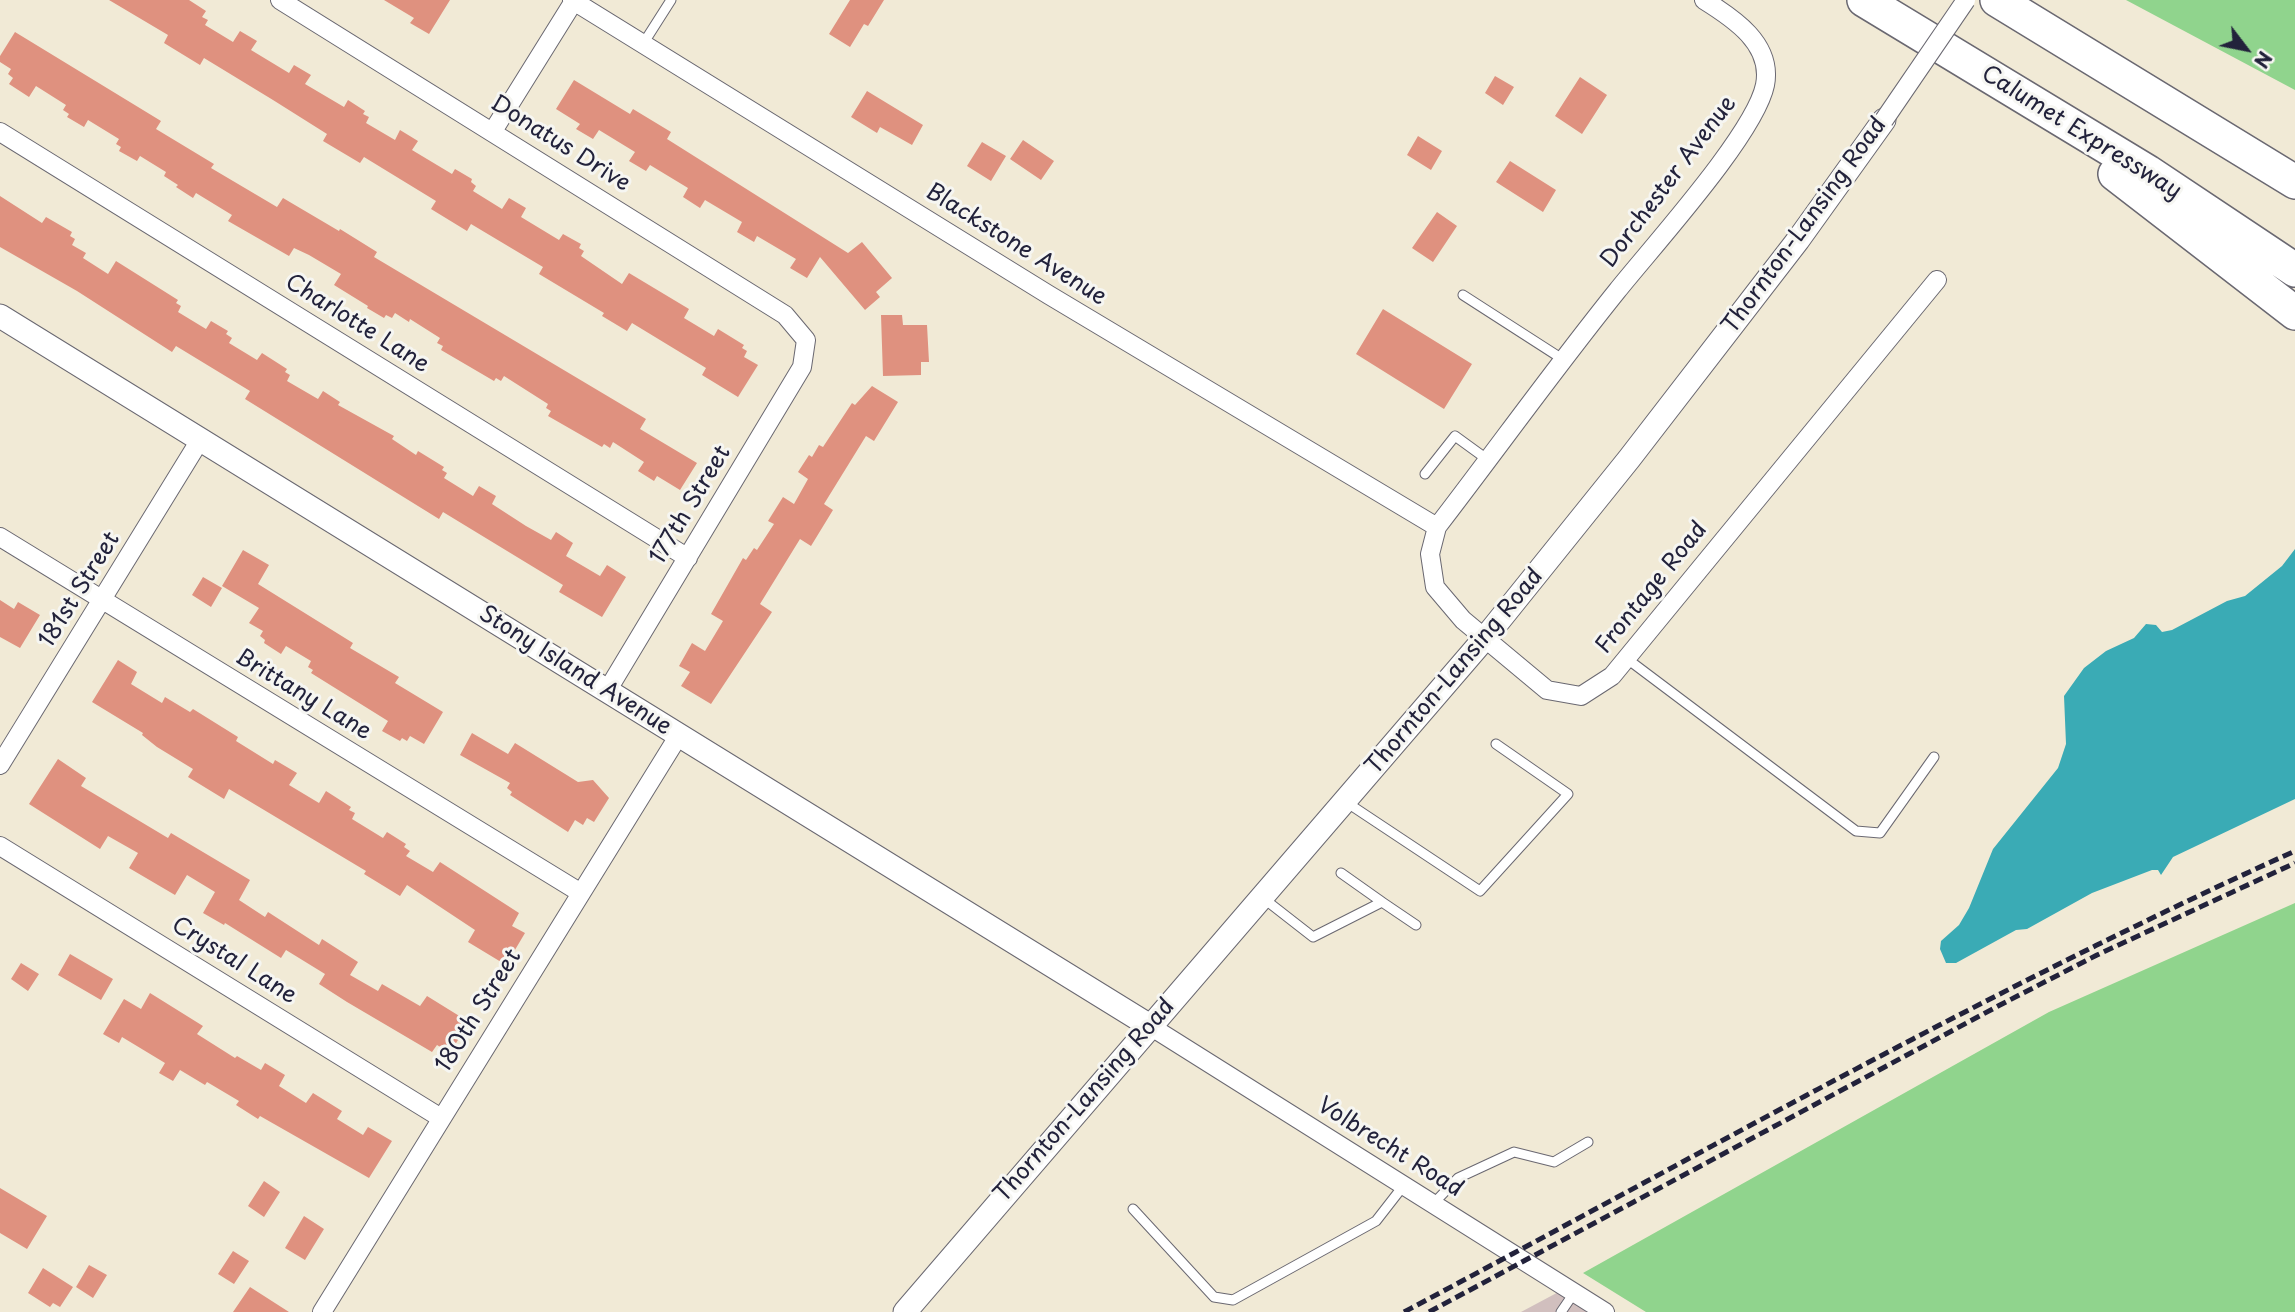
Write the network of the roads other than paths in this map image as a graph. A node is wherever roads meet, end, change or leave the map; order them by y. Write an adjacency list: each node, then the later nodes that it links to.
1 (280, 0): 11 (street, Donatus Drive)
2 (671, 0): 8 (lane)
3 (1704, 0): 18 (street, Dorchester Avenue)
4 (1864, 0): 9 (highway, Calumet Expressway)
5 (1966, 0): 10 (street, Thornton-Lansing Road, bridge)
6 (1997, 0): 13 (highway)
7 (573, 1): 8 (street, Blackstone Avenue); 11 (street)
8 (643, 44): 27 (street, Blackstone Avenue)
9 (1985, 74): 16 (highway, Calumet Expressway); 20 (highway)
10 (1884, 120): 31 (street, Thornton-Lansing Road)
11 (493, 131): 22 (street, Donatus Drive)
12 (0, 132): 29 (street, Charlotte Lane)
13 (2212, 134): 14 (highway); 15 (highway)
14 (2295, 183)
15 (2295, 193)
16 (2295, 270)
17 (1937, 280): 32 (street, Frontage Road)
18 (1614, 294): 23 (street, Frontage Road)
19 (1463, 295): 23 (lane)
20 (2295, 313)
21 (0, 316): 24 (street, Stony Island Avenue)
22 (806, 340): 29 (street, 177th Street)
23 (1564, 360): 25 (street, Frontage Road)
24 (200, 440): 30 (street, 181st Street); 33 (street, Stony Island Avenue)
25 (1488, 460): 26 (lane); 27 (street, Frontage Road)
26 (1425, 474)
27 (1437, 527): 31 (street, Frontage Road)
28 (0, 537): 30 (street, Brittany Lane)
29 (688, 558): 33 (street, 177th Street)
30 (103, 601): 37 (street, 181st Street); 41 (street, Brittany Lane)
31 (1485, 638): 32 (street, Frontage Road); 38 (street, Thornton-Lansing Road)
32 (1626, 659): 36 (lane)
33 (607, 691): 34 (street, Stony Island Avenue)
34 (679, 735): 41 (street, 180th Street); 45 (street, Stony Island Avenue)
35 (1496, 744): 38 (lane)
36 (1934, 757)
37 (0, 765)
38 (1346, 802): 42 (street, Thornton-Lansing Road)
39 (0, 846): 46 (street, Crystal Lane)
40 (1340, 873): 43 (lane)
41 (581, 893): 46 (street, 180th Street)
42 (1263, 898): 43 (lane); 45 (street, Thornton-Lansing Road)
43 (1382, 902): 44 (lane)
44 (1416, 925)
45 (1150, 1026): 48 (street, Volbrecht Road); 53 (street, Thornton-Lansing Road)
46 (442, 1118): 52 (street, 180th Street)
47 (1588, 1142): 49 (lane)
48 (1404, 1185): 49 (street, Volbrecht Road); 50 (lane)
49 (1433, 1204): 51 (street, Volbrecht Road)
50 (1133, 1209)
51 (1574, 1293): 54 (lane); 55 (street, Volbrecht Road)
52 (322, 1312)
53 (905, 1312)
54 (1561, 1312)
55 (1605, 1312)

